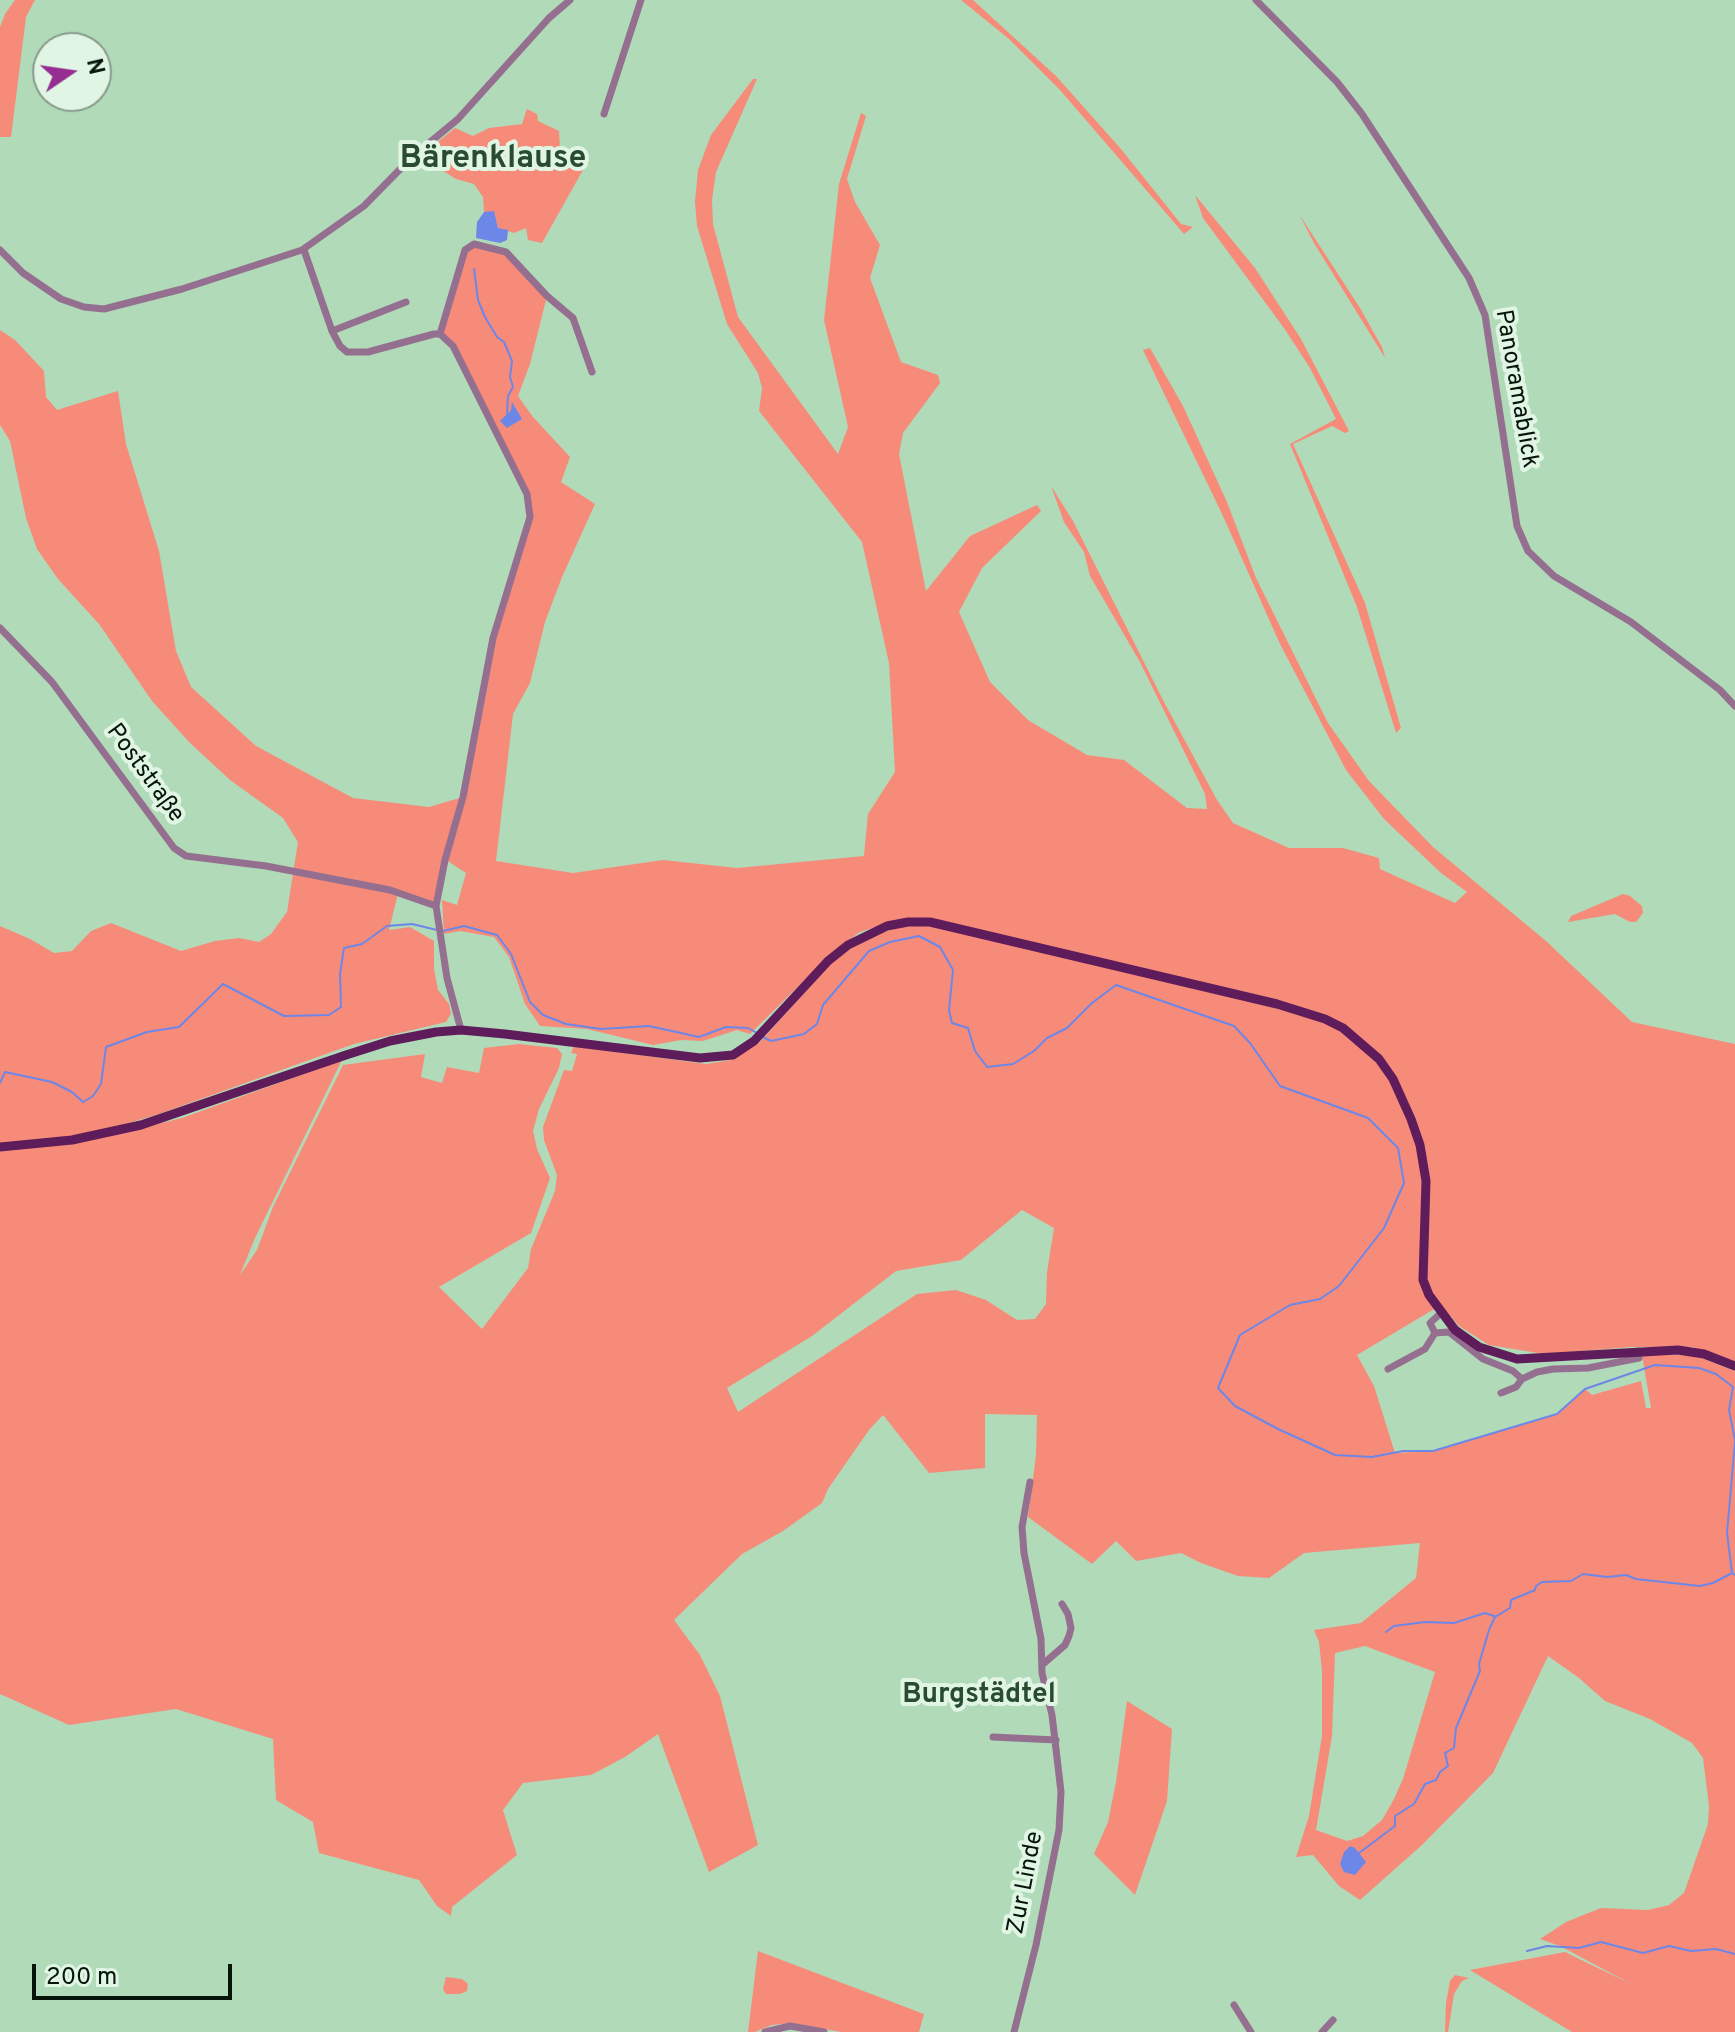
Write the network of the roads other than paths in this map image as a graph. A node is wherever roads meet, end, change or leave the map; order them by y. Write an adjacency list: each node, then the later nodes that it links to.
1 (570, 0): 6 (street)
2 (641, 0): 4 (street)
3 (1256, 0): 12 (street, Panoramablick)
4 (604, 114)
5 (0, 250): 6 (street)
6 (304, 250): 8 (street)
7 (406, 302): 8 (street)
8 (332, 331): 9 (street)
9 (440, 334): 10 (street); 13 (street)
10 (592, 372)
11 (0, 628): 13 (street, Poststraße)
12 (1735, 706)
13 (436, 906): 14 (street)
14 (461, 1030): 15 (main road); 16 (main road)
15 (0, 1147)
16 (1441, 1313): 17 (street); 18 (main road)
17 (1435, 1333): 20 (street); 21 (street)
18 (1638, 1351): 19 (main road); 21 (street)
19 (1735, 1366)
20 (1388, 1369)
21 (1522, 1379): 22 (street)
22 (1501, 1393)
23 (1030, 1482): 25 (street, Zur Linde)
24 (1062, 1604): 25 (street)
25 (1043, 1664): 27 (street, Zur Linde)
26 (993, 1737): 27 (street)
27 (1056, 1740): 32 (street, Zur Linde)
28 (1234, 2005): 33 (street)
29 (1333, 2020): 34 (street)
30 (765, 2032): 31 (street)
31 (824, 2032)
32 (1014, 2032)
33 (1251, 2032)
34 (1322, 2032)

